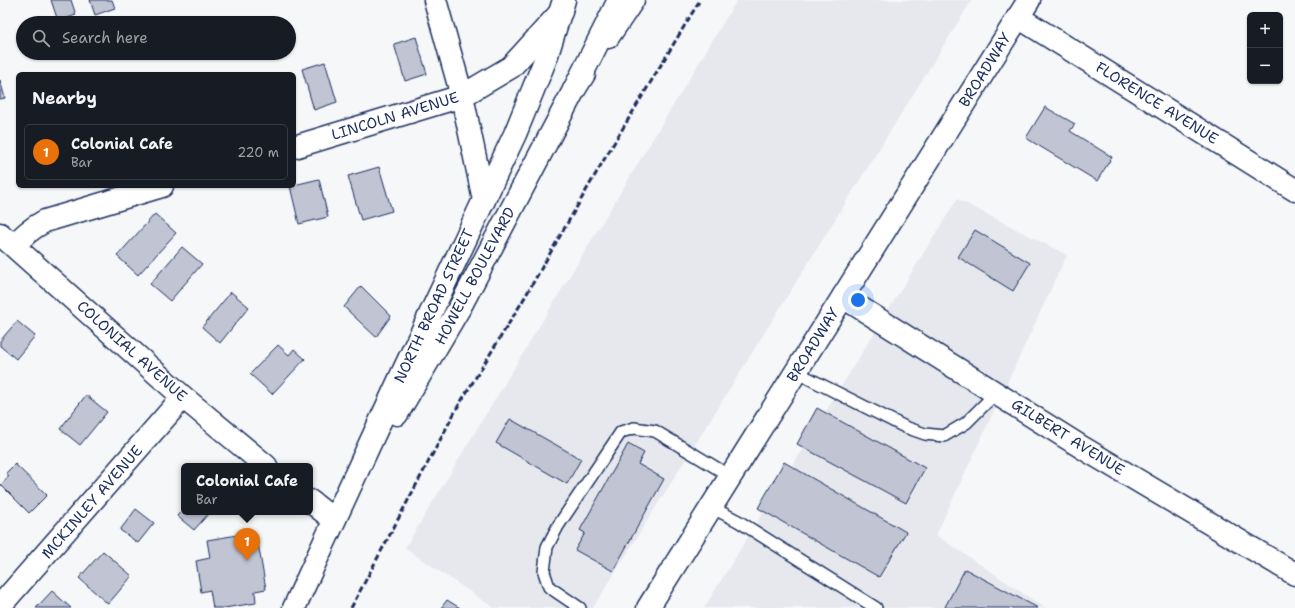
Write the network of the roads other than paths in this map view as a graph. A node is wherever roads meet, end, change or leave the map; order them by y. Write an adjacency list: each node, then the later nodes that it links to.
1 (435, 0): 7 (main road)
2 (619, 0): 6 (main road)
3 (633, 0): 6 (main road)
4 (563, 6): 7 (main road, LINCOLN AVENUE); 11 (main road, NORTH BROAD STREET)
5 (1023, 8): 10 (main road, FLORENCE AVENUE); 13 (main road, BROADWAY)
6 (574, 90): 21 (main road, HOWELL BOULEVARD)
7 (462, 96): 8 (main road, LINCOLN AVENUE); 11 (main road)
8 (296, 146)
9 (155, 188): 12 (main road)
10 (1295, 190)
11 (484, 200): 21 (main road, NORTH BROAD STREET)
12 (7, 240): 16 (main road, COLONIAL AVENUE)
13 (843, 296): 14 (main road, BROADWAY); 15 (main road, GILBERT AVENUE)
14 (796, 372): 15 (lane); 18 (main road, BROADWAY)
15 (996, 393): 22 (main road, GILBERT AVENUE)
16 (183, 397): 17 (main road, COLONIAL AVENUE); 23 (main road, MCKINLEY AVENUE)
17 (262, 463)
18 (730, 476): 20 (main road, BROADWAY); 25 (lane)
19 (313, 503): 21 (main road)
20 (711, 507): 26 (main road, BROADWAY); 27 (lane)
21 (334, 520): 24 (main road, NORTH BROAD STREET)
22 (1295, 574)
23 (0, 606)
24 (294, 608)
25 (580, 608)
26 (648, 608)
27 (876, 608)

